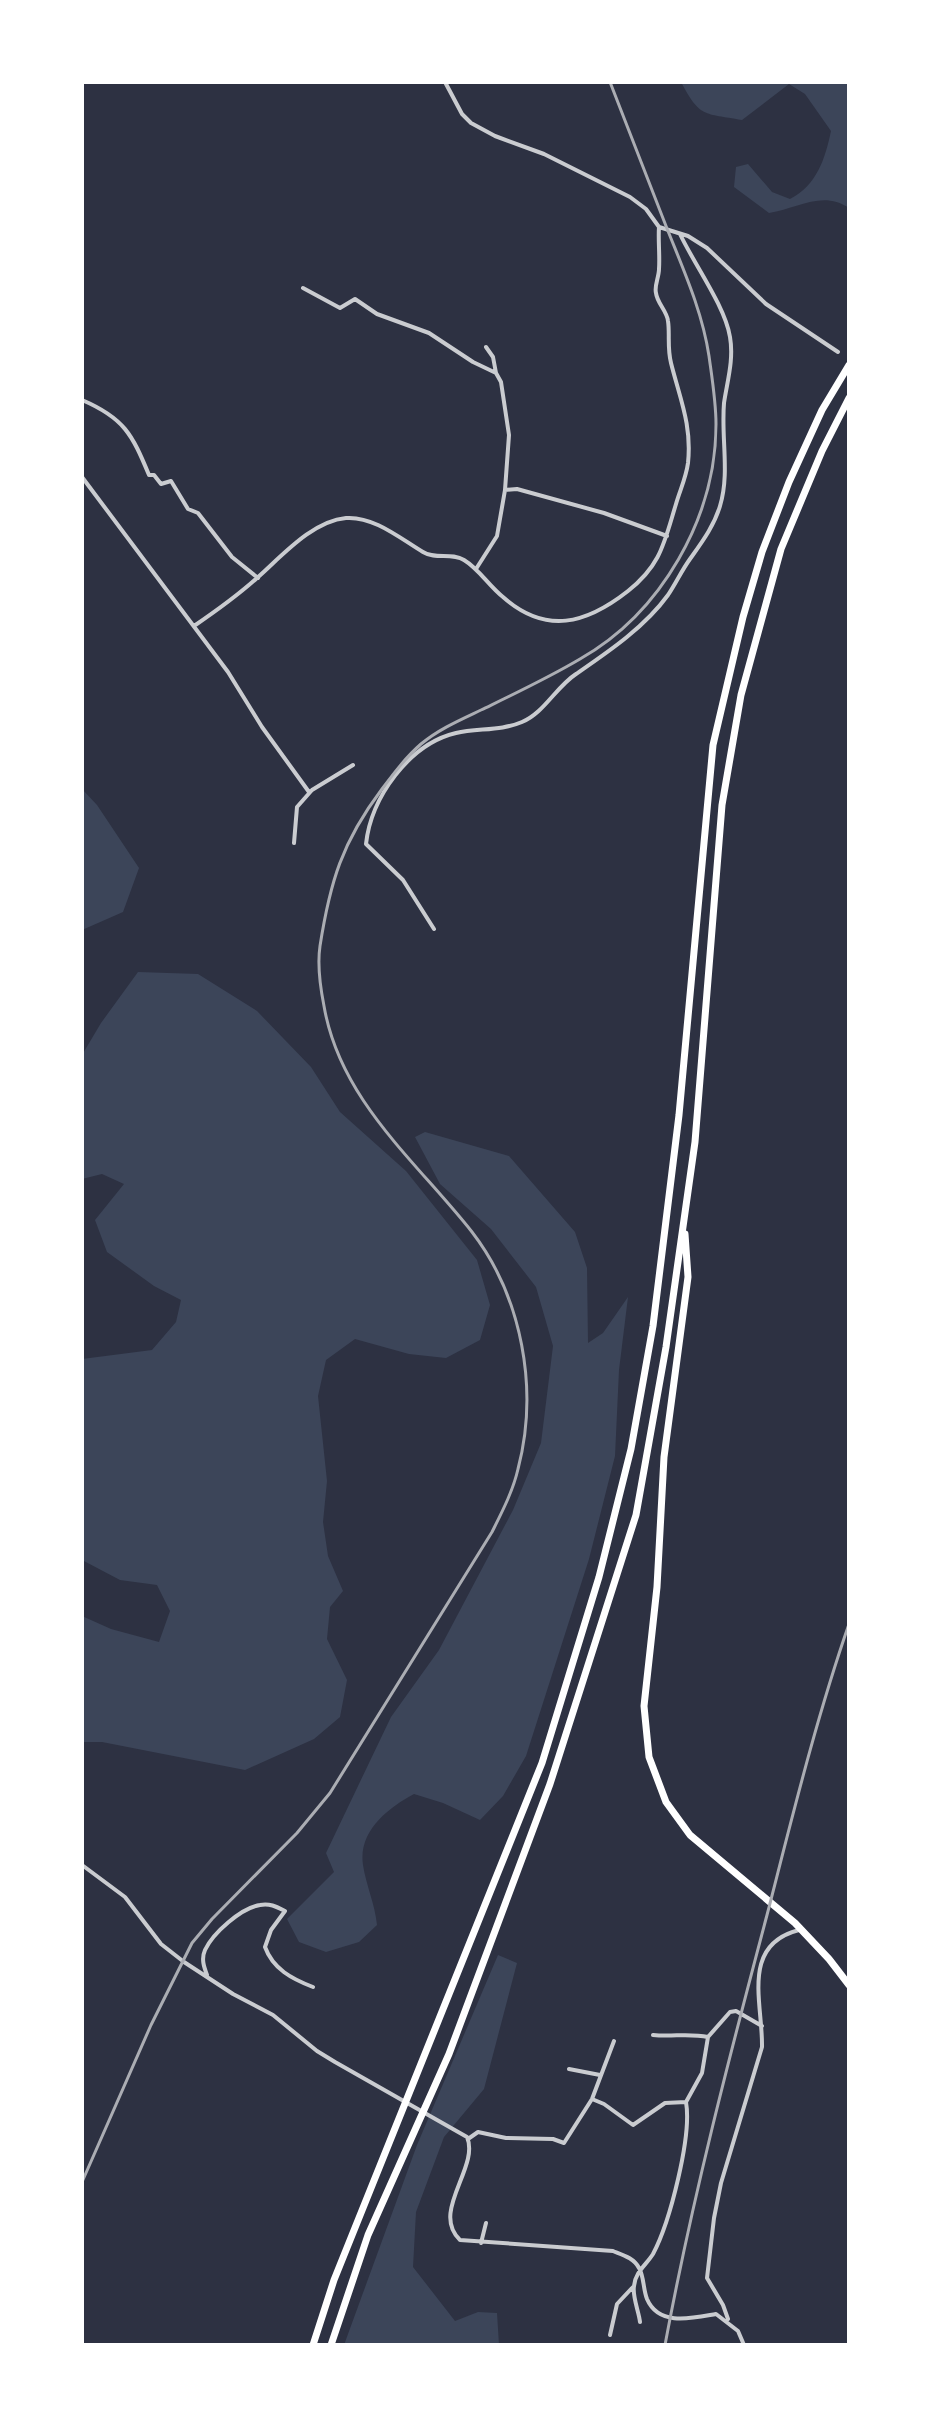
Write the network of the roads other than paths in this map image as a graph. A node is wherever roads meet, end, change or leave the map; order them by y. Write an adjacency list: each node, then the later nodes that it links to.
1 (445, 82): 2 (street)
2 (659, 227): 3 (street); 13 (street)
3 (680, 234): 6 (street); 20 (street)
4 (303, 288): 8 (street)
5 (486, 347): 8 (street)
6 (838, 352)
7 (849, 365): 43 (highway)
8 (496, 373): 12 (street)
9 (849, 398): 21 (highway)
10 (82, 400): 15 (street)
11 (82, 477): 16 (street)
12 (505, 490): 13 (street); 14 (street)
13 (667, 536): 14 (street)
14 (476, 569): 15 (street)
15 (258, 578): 16 (street)
16 (194, 626): 18 (street)
17 (353, 765): 18 (street)
18 (309, 792): 19 (street)
19 (294, 843)
20 (434, 929)
21 (683, 1219): 23 (highway); 44 (highway)
22 (82, 1865): 24 (street)
23 (801, 1929): 25 (highway); 27 (street)
24 (208, 1978): 26 (street); 35 (street)
25 (849, 1985)
26 (313, 1987)
27 (762, 2026): 29 (street); 40 (street)
28 (653, 2035): 29 (street)
29 (708, 2037): 34 (street)
30 (614, 2041): 32 (street)
31 (569, 2069): 32 (street)
32 (600, 2075): 33 (street)
33 (592, 2099): 34 (street); 35 (street)
34 (686, 2102): 38 (street)
35 (468, 2139): 37 (street)
36 (486, 2223): 37 (street)
37 (481, 2243): 38 (street)
38 (641, 2269): 39 (street); 40 (street)
39 (633, 2287): 41 (street); 42 (street)
40 (728, 2321): 45 (street)
41 (640, 2322)
42 (610, 2335)
43 (313, 2345)
44 (331, 2345)
45 (744, 2345)

